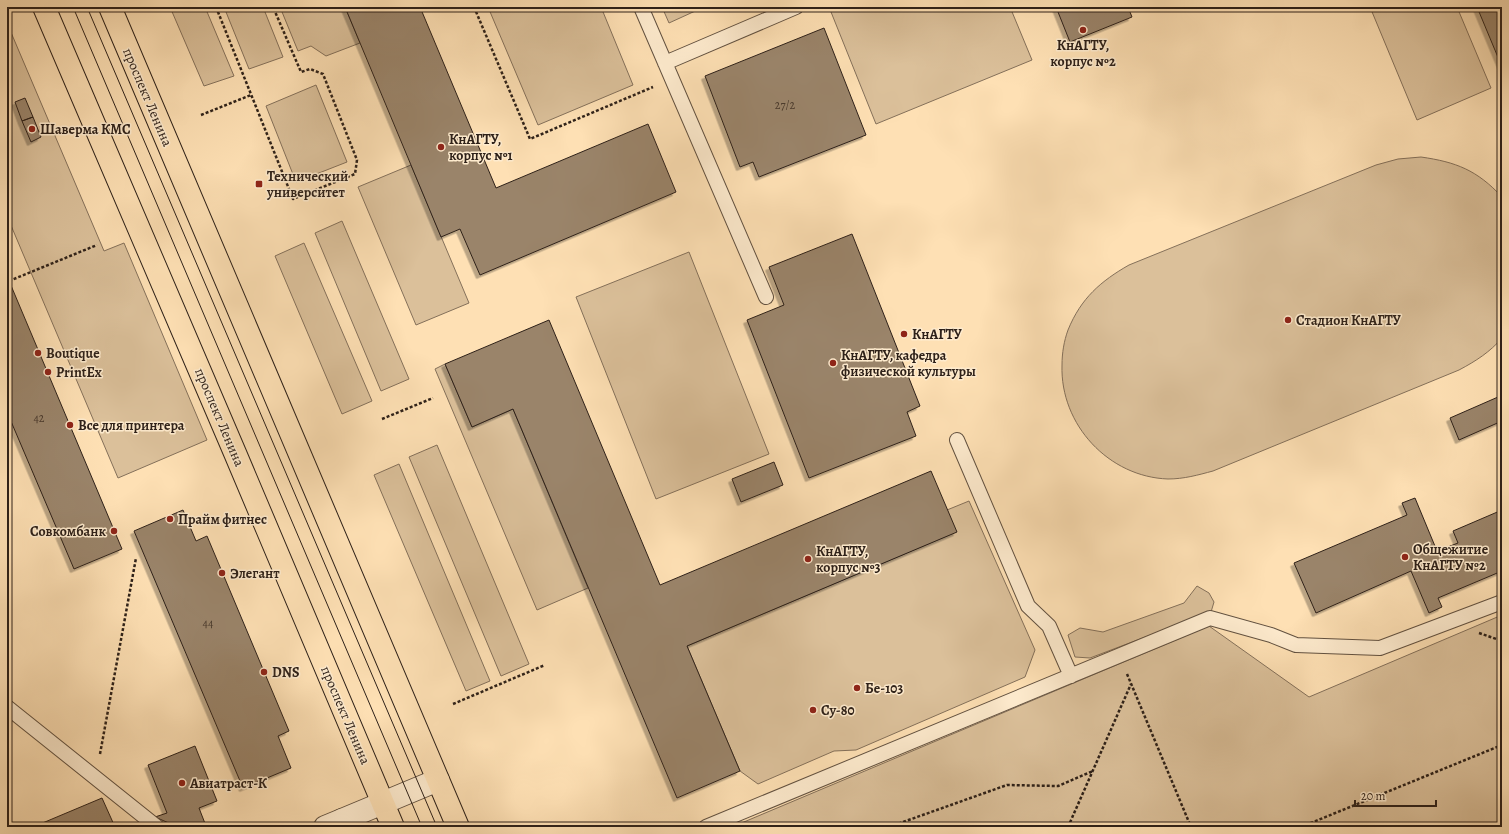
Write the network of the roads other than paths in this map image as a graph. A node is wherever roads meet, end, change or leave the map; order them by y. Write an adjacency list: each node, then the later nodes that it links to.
1 (44, 7): 12 (highway, проспект Ленина)
2 (110, 7): 11 (highway, проспект Ленина)
3 (640, 7): 5 (lane)
4 (796, 7): 5 (lane)
5 (665, 63): 6 (lane)
6 (766, 297)
7 (957, 440): 9 (lane)
8 (1502, 602): 9 (lane)
9 (1071, 676): 17 (lane)
10 (7, 707): 14 (lane)
11 (438, 780): 12 (street); 16 (highway, проспект Ленина)
12 (382, 803): 13 (street); 15 (highway, проспект Ленина)
13 (334, 823)
14 (157, 827)
15 (393, 827)
16 (458, 827)
17 (706, 827)

